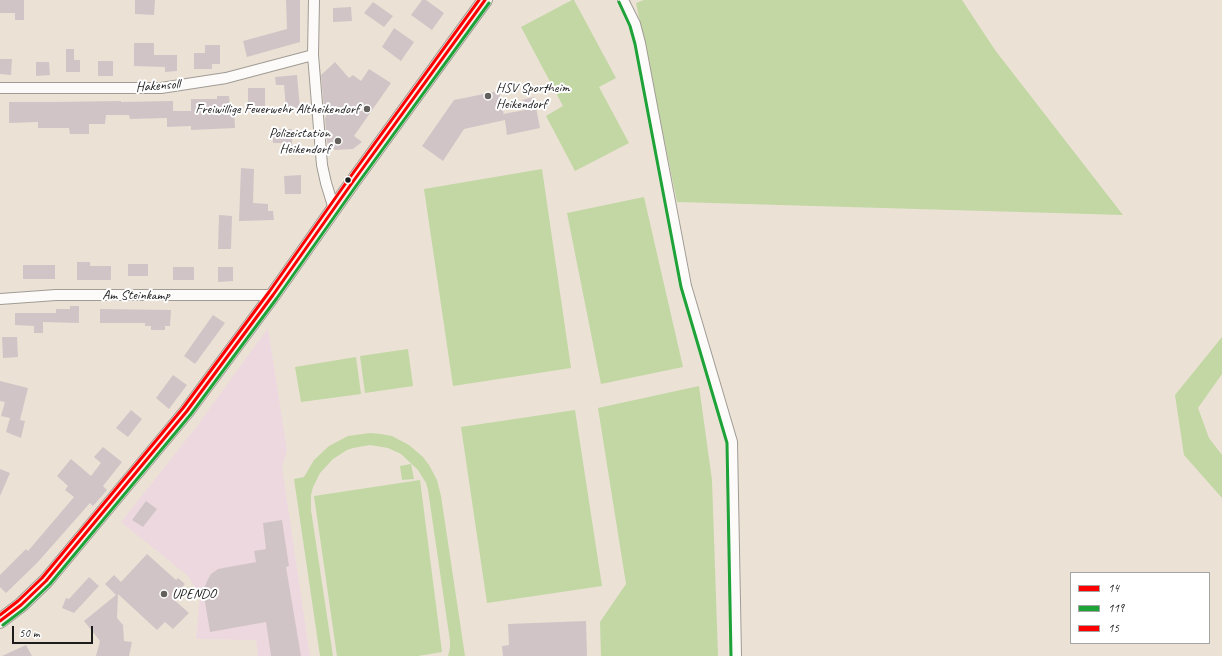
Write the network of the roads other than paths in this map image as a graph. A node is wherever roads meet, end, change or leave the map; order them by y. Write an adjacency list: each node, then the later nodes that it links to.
1 (314, 0): 4 (street)
2 (485, 0): 6 (street)
3 (623, 0): 10 (street)
4 (313, 55): 5 (street, Hakensoll); 6 (street)
5 (0, 88)
6 (334, 209): 7 (street)
7 (273, 295): 8 (street, Am Steinkamp); 9 (street)
8 (0, 299)
9 (0, 621)
10 (736, 656)

